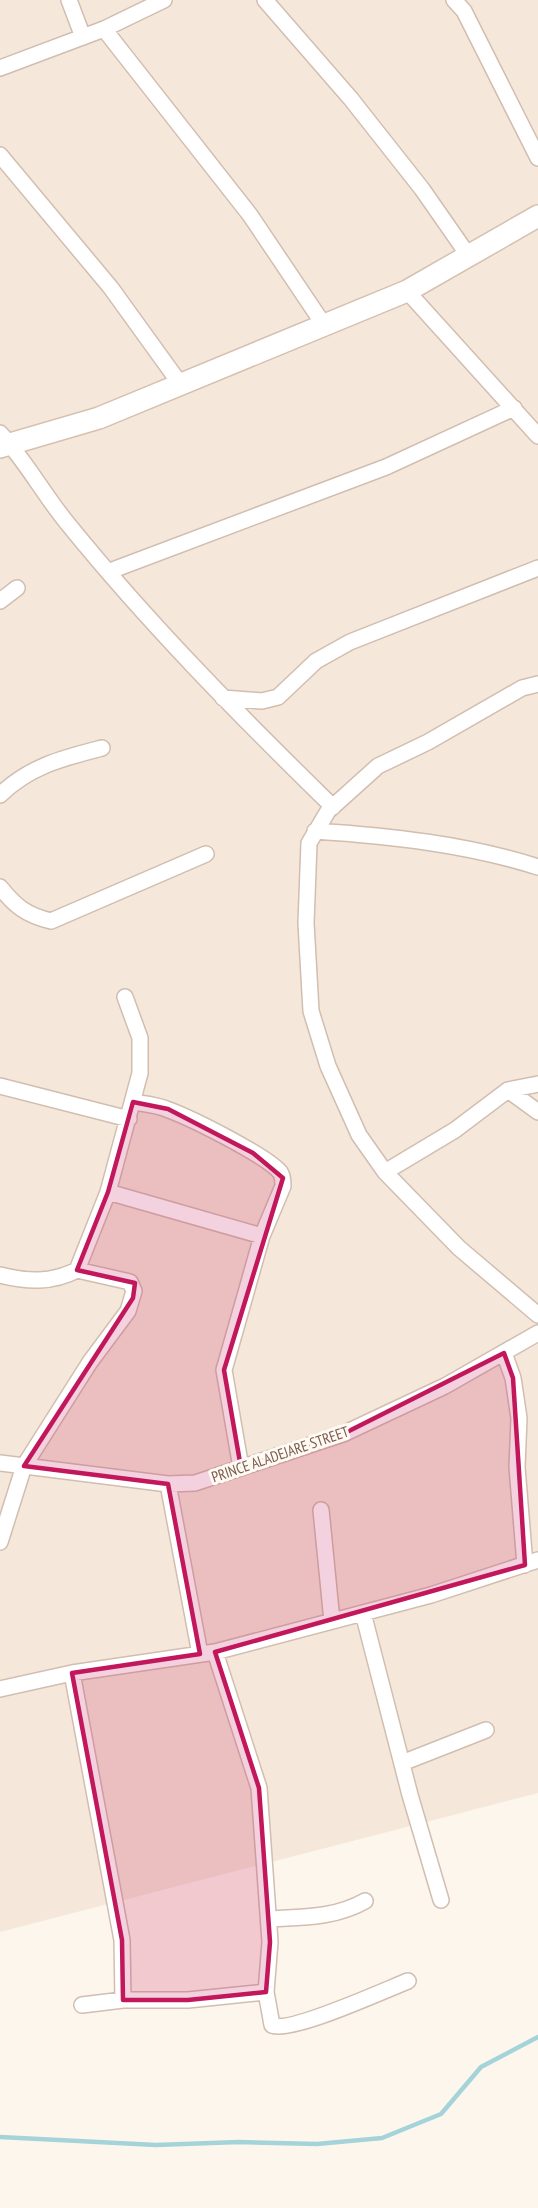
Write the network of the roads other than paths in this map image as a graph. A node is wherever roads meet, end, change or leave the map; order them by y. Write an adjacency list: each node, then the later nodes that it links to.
1 (69, 0): 6 (street)
2 (164, 0): 5 (street)
3 (265, 0): 11 (street)
4 (454, 0): 9 (street)
5 (104, 29): 6 (street); 13 (street)
6 (82, 37): 7 (street)
7 (0, 68)
8 (0, 155): 14 (street)
9 (538, 158)
10 (538, 216): 11 (street)
11 (468, 255): 12 (street)
12 (407, 291): 13 (street); 15 (street)
13 (324, 324): 14 (street)
14 (181, 386): 17 (street)
15 (514, 408): 16 (street); 19 (street)
16 (538, 436)
17 (3, 441): 19 (street)
18 (538, 568): 23 (street)
19 (110, 571): 23 (street)
20 (17, 588): 21 (street)
21 (0, 601)
22 (538, 684): 26 (street)
23 (223, 698): 26 (street)
24 (102, 748): 25 (street)
25 (0, 795)
26 (333, 807): 27 (street)
27 (315, 831): 29 (street); 38 (street)
28 (206, 854): 30 (street)
29 (538, 867)
30 (0, 887)
31 (125, 997): 35 (street)
32 (538, 1084): 34 (street)
33 (0, 1086): 37 (street)
34 (508, 1090): 36 (street); 38 (street)
35 (133, 1102): 37 (street); 40 (street)
36 (538, 1112)
37 (129, 1119): 39 (street)
38 (385, 1172): 43 (street)
39 (108, 1192): 40 (street); 41 (street)
40 (262, 1236): 48 (street)
41 (77, 1270): 42 (street); 47 (street)
42 (0, 1275)
43 (538, 1315)
44 (538, 1333): 45 (street, PRINCE ALADEJARE STREET)
45 (504, 1353): 48 (street, PRINCE ALADEJARE STREET); 52 (street)
46 (0, 1463): 47 (street, PRINCE ALADEJARE STREET)
47 (24, 1466): 49 (street, PRINCE ALADEJARE STREET); 51 (street)
48 (241, 1468): 49 (street, PRINCE ALADEJARE STREET)
49 (168, 1484): 55 (street)
50 (321, 1510): 54 (street)
51 (0, 1542)
52 (532, 1562): 53 (street)
53 (363, 1613): 54 (street); 59 (street)
54 (332, 1621): 55 (street)
55 (208, 1653): 56 (street); 62 (street)
56 (72, 1673): 57 (street); 65 (street)
57 (0, 1689)
58 (486, 1730): 59 (street)
59 (402, 1762): 60 (street)
60 (441, 1900)
61 (365, 1901): 62 (street)
62 (269, 1920): 64 (street)
63 (408, 1981): 64 (street)
64 (266, 1992): 65 (street)
65 (123, 2000): 66 (street)
66 (82, 2005)

